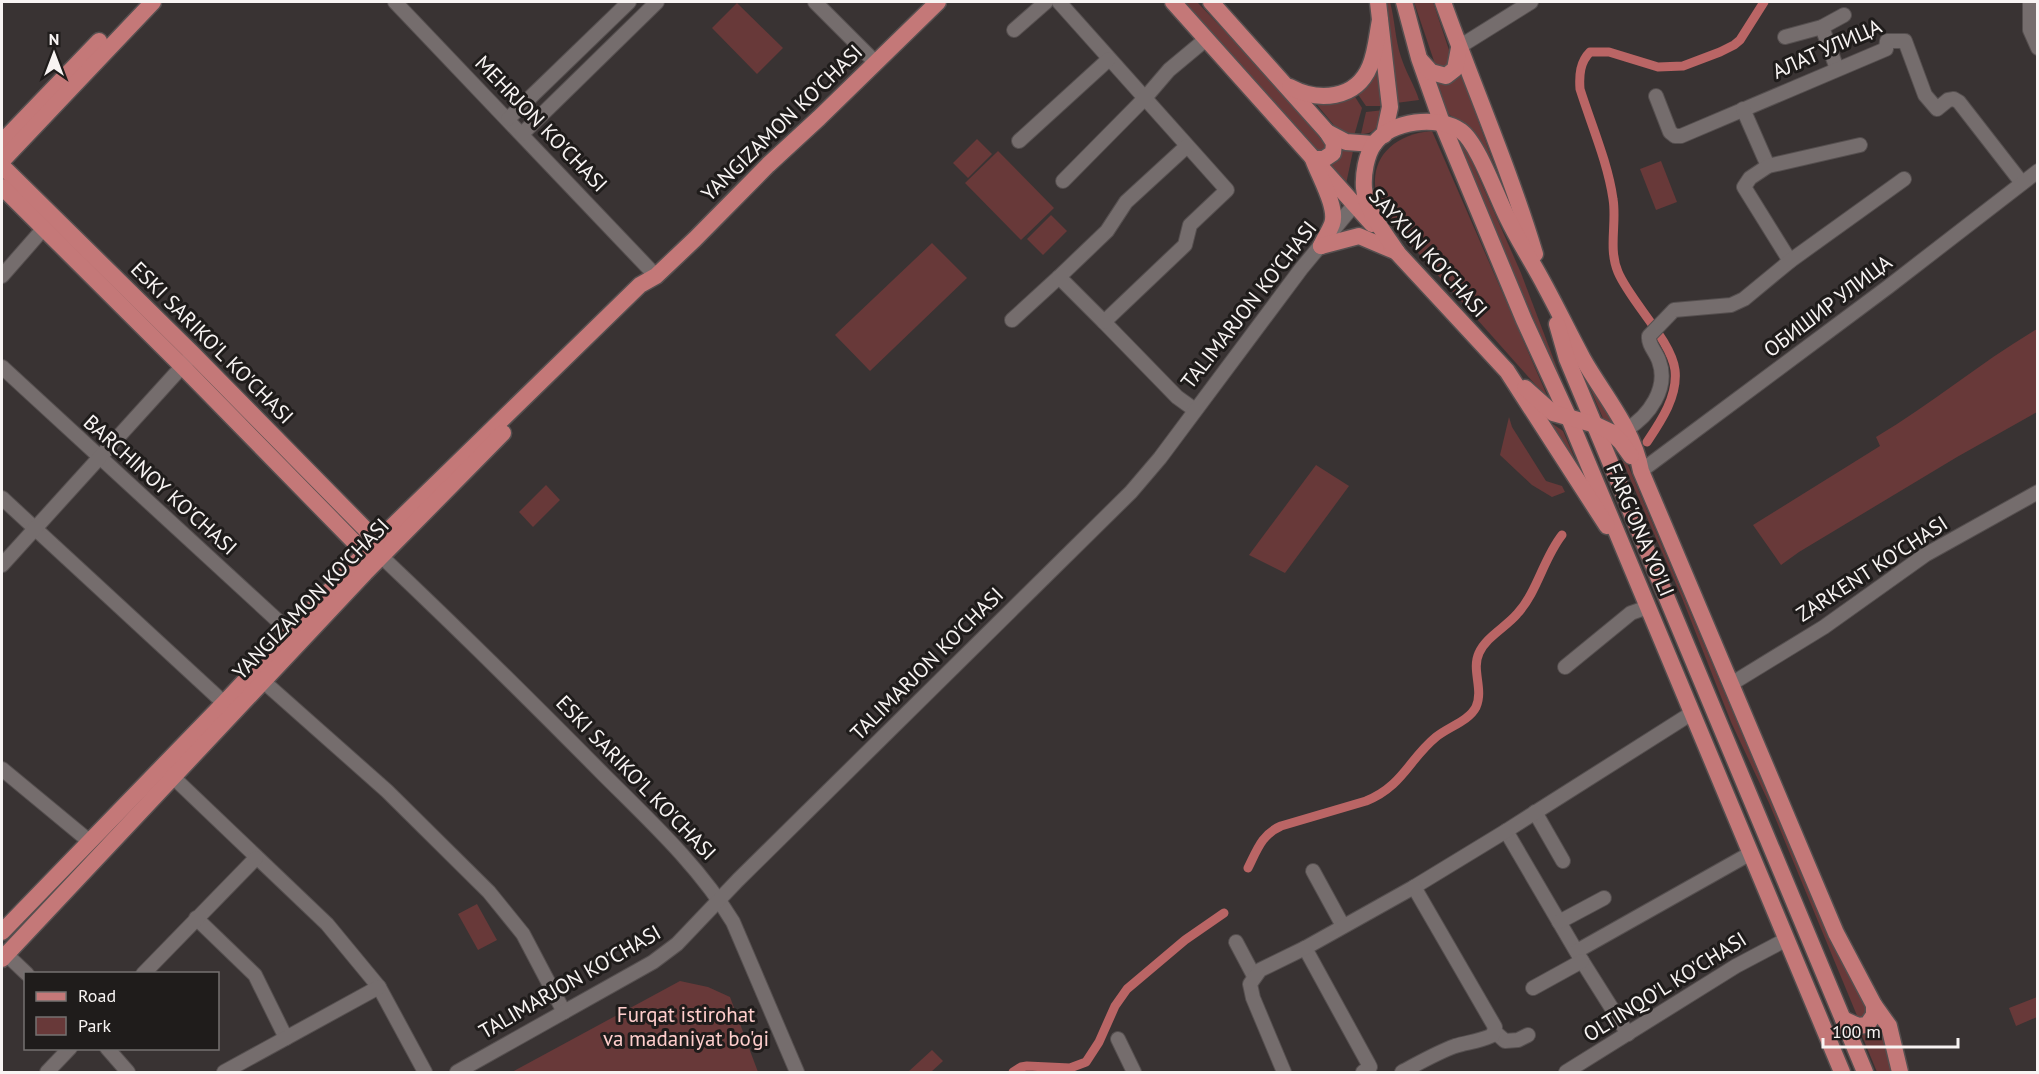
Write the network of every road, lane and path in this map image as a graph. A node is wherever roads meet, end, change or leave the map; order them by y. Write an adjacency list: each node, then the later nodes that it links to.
1 (138, 2): 39 (main road)
2 (153, 2): 43 (main road)
3 (395, 2): 33 (street, MEHRJON KO'CHASI)
4 (629, 2): 33 (street)
5 (657, 2): 36 (street)
6 (815, 2): 27 (street)
7 (938, 2): 27 (main road, YANGIZAMON KO'CHASI)
8 (1046, 2): 20 (street)
9 (1059, 2): 26 (street)
10 (1173, 2): 22 (main road, SAYXUN KO'CHASI)
11 (1211, 2): 29 (main road)
12 (1378, 2): 18 (main road)
13 (1404, 2): 25 (main road, FARG'ONA YO'LI)
14 (1443, 2): 23 (main road, FARG'ONA YO'LI)
15 (1531, 2): 23 (street)
16 (2030, 2): 24 (street)
17 (1844, 15): 19 (street)
18 (1380, 20): 29 (main road); 37 (main road)
19 (1822, 27): 21 (street); 28 (street)
20 (1014, 30)
21 (1785, 37)
22 (1205, 40): 31 (street); 42 (main road, SAYXUN KO'CHASI)
23 (1459, 47): 25 (main road); 60 (main road, FARG'ONA YO'LI)
24 (2037, 48)
25 (1419, 58): 34 (main road, FARG'ONA YO'LI)
26 (1109, 59): 31 (street); 38 (street)
27 (876, 63): 58 (main road, YANGIZAMON KO'CHASI)
28 (1838, 69): 32 (street, АЛАТ УЛИЦА); 50 (street, АЛАТ УЛИЦА)
29 (1282, 81): 35 (main road)
30 (1656, 96): 32 (street, АЛАТ УЛИЦА)
31 (1145, 98): 41 (street); 48 (street)
32 (1743, 109): 45 (street)
33 (508, 119): 36 (street, MEHRJON KO'CHASI)
34 (1442, 123): 37 (main road); 60 (main road); 68 (main road, FARG'ONA YO'LI)
35 (1327, 132): 37 (main road); 42 (main road)
36 (522, 134): 58 (street, MEHRJON KO'CHASI)
37 (1379, 140): 49 (main road)
38 (1019, 141)
39 (2, 142)
40 (1860, 145): 45 (street)
41 (1187, 146): 59 (street); 62 (street)
42 (1313, 159): 52 (main road, SAYXUN KO'CHASI); 54 (main road)
43 (2, 161)
44 (2, 166): 63 (main road, ESKI SARIKO'L KO'CHASI)
45 (1768, 166): 56 (street)
46 (2037, 171): 50 (street, ОБИШИР УЛИЦА)
47 (1904, 179): 56 (street)
48 (1063, 181)
49 (1364, 182): 52 (main road); 55 (main road)
50 (2022, 183): 72 (street, ОБИШИР УЛИЦА)
51 (2, 187): 53 (main road, ESKI SARIKO'L KO'CHASI)
52 (1354, 205): 54 (street, TALIMARJON KO'CHASI); 55 (main road, SAYXUN KO'CHASI)
53 (44, 228): 57 (street); 63 (main road, ESKI SARIKO'L KO'CHASI)
54 (1321, 246): 55 (main road); 67 (street, TALIMARJON KO'CHASI)
55 (1397, 252): 65 (main road, SAYXUN KO'CHASI)
56 (1790, 261): 70 (street)
57 (2, 276)
58 (656, 276): 76 (main road, YANGIZAMON KO'CHASI)
59 (1059, 277): 61 (street); 62 (street)
60 (1545, 285): 66 (main road, FARG'ONA YO'LI); 70 (main road)
61 (1012, 320)
62 (1104, 322): 67 (street)
63 (188, 360): 71 (street); 76 (main road, ESKI SARIKO'L KO'CHASI)
64 (2, 367): 71 (street, BARCHINOY KO'CHASI)
65 (1507, 371): 68 (main road); 77 (main road, SAYXUN KO'CHASI)
66 (1583, 395): 68 (main road); 69 (main road, FARG'ONA YO'LI)
67 (1195, 410): 97 (street, TALIMARJON KO'CHASI)
68 (1569, 418): 69 (main road); 77 (main road, FARG'ONA YO'LI)
69 (1596, 425): 72 (main road); 114 (main road, FARG'ONA YO'LI)
70 (1627, 429): 72 (main road)
71 (98, 458): 75 (street); 80 (street, BARCHINOY KO'CHASI)
72 (1641, 471): 83 (main road)
73 (2037, 492): 83 (street, ZARKENT KO'CHASI)
74 (2, 498): 75 (street)
75 (35, 528): 78 (street); 84 (street)
76 (374, 550): 80 (main road, YANGIZAMON KO'CHASI); 82 (main road, YANGIZAMON KO'CHASI); 97 (street, ESKI SARIKO'L KO'CHASI)
77 (1626, 554): 79 (main road, FARG'ONA YO'LI)
78 (2, 565)
79 (1648, 607): 81 (street); 85 (main road, FARG'ONA YO'LI)
80 (290, 632): 84 (main road, YANGIZAMON KO'CHASI)
81 (1565, 667)
82 (264, 681): 87 (main road, YANGIZAMON KO'CHASI); 113 (street)
83 (1731, 684): 112 (main road)
84 (224, 703): 90 (main road, YANGIZAMON KO'CHASI)
85 (1692, 713): 88 (street); 91 (main road, FARG'ONA YO'LI)
86 (2, 769): 90 (street)
87 (173, 777): 90 (main road, YANGIZAMON KO'CHASI); 92 (street)
88 (1535, 812): 89 (street); 93 (street)
89 (1506, 831): 95 (street); 99 (street)
90 (96, 847): 101 (main road, YANGIZAMON KO'CHASI); 105 (main road, YANGIZAMON KO'CHASI)
91 (1751, 853): 102 (main road, FARG'ONA YO'LI); 106 (street)
92 (256, 858): 98 (street); 110 (street)
93 (1563, 861)
94 (1313, 871): 100 (street)
95 (1414, 887): 100 (street); 117 (street)
96 (1604, 898): 99 (street)
97 (719, 900): 113 (street, TALIMARJON KO'CHASI); 129 (street, ESKI SARIKO'L KO'CHASI)
98 (196, 918): 108 (street); 120 (street)
99 (1559, 922): 106 (street)
100 (1343, 926): 104 (street)
101 (2, 932)
102 (1787, 939): 118 (street, OLTINQO'L KO'CHASI); 135 (main road, FARG'ONA YO'LI)
103 (1236, 942): 109 (street)
104 (1305, 948): 109 (street); 132 (street)
105 (4, 956): 107 (street)
106 (1579, 956): 111 (street); 118 (street)
107 (24, 972)
108 (145, 972)
109 (1254, 976): 131 (street)
110 (379, 987): 120 (street); 127 (street)
111 (1533, 988)
112 (1874, 1005): 115 (main road); 116 (main road)
113 (564, 1012): 128 (street, TALIMARJON KO'CHASI)
114 (1843, 1019): 115 (main road); 136 (main road, FARG'ONA YO'LI)
115 (1870, 1023): 116 (main road)
116 (1889, 1026): 137 (main road)
117 (1495, 1032): 119 (street); 133 (street)
118 (1628, 1034): 134 (street, OLTINQO'L KO'CHASI)
119 (1528, 1035)
120 (286, 1038): 126 (street)
121 (1118, 1039): 130 (street)
122 (68, 1050): 124 (street)
123 (109, 1050): 125 (street)
124 (47, 1072)
125 (128, 1072)
126 (224, 1072)
127 (425, 1072)
128 (457, 1072)
129 (797, 1072)
130 (1134, 1072)
131 (1284, 1072)
132 (1363, 1072)
133 (1402, 1072)
134 (1566, 1072)
135 (1842, 1072)
136 (1865, 1072)
137 (1900, 1072)

